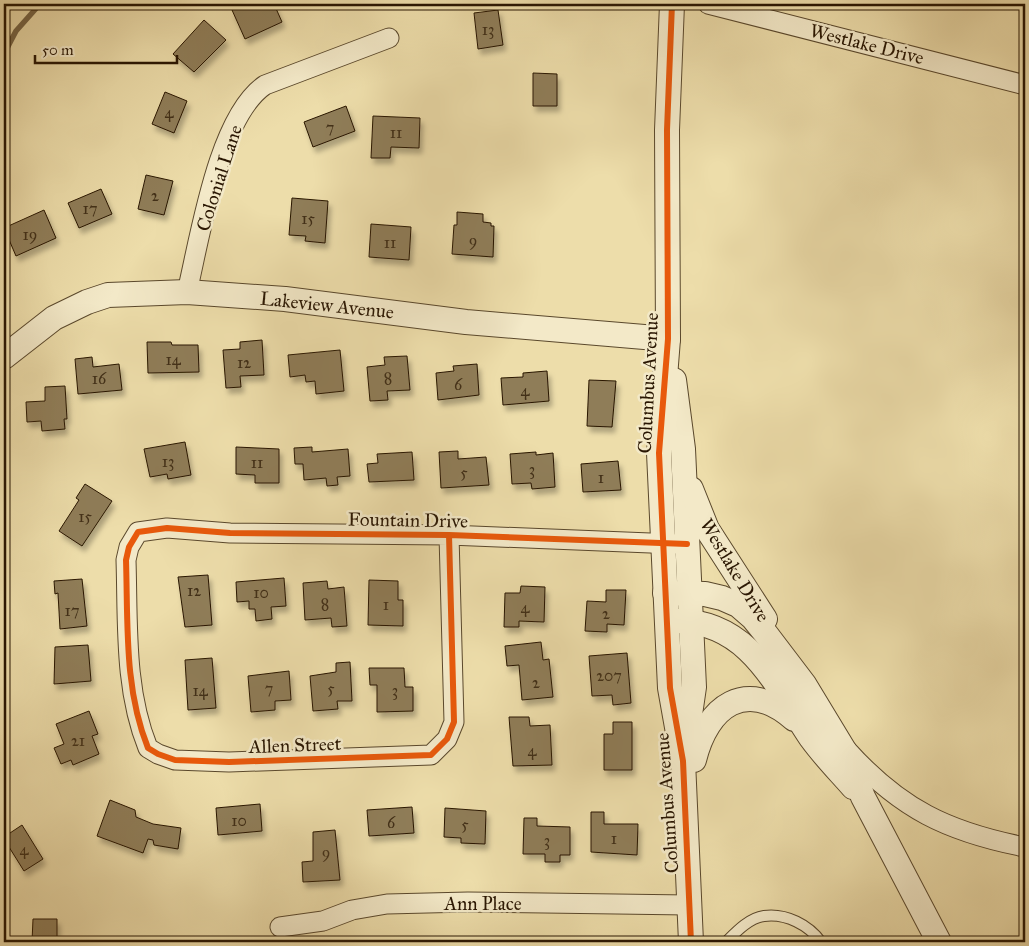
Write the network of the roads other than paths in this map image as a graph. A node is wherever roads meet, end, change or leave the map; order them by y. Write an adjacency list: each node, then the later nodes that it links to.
1 (672, 4): 6 (street, Columbus Avenue)
2 (708, 4): 4 (street, Westlake Drive)
3 (389, 38): 5 (street, Colonial Lane)
4 (1025, 85)
5 (187, 292): 6 (street, Lakeview Avenue); 7 (street, Lakeview Avenue)
6 (668, 339): 8 (street, Columbus Avenue); 11 (street, Columbus Avenue)
7 (4, 357)
8 (683, 449): 12 (street, Columbus Avenue); 17 (street, Westlake Drive)
9 (449, 534): 10 (street, Fountain Drive); 10 (street, Allen Street); 11 (street, Fountain Drive)
10 (134, 539)
11 (663, 543): 12 (street, Fountain Drive); 13 (street, Columbus Avenue)
12 (687, 544): 14 (street, Columbus Avenue)
13 (665, 592): 14 (street); 15 (street, Columbus Avenue)
14 (690, 593): 16 (street, Columbus Avenue); 17 (street)
15 (667, 621): 16 (street); 19 (street, Columbus Avenue)
16 (691, 622): 18 (street); 19 (street, Columbus Avenue)
17 (804, 684): 18 (street)
18 (821, 733): 20 (street); 21 (street); 27 (street)
19 (683, 761): 20 (street, Columbus Avenue)
20 (684, 798): 22 (street, Columbus Avenue)
21 (1025, 847)
22 (688, 905): 23 (street, Ann Place); 24 (street, Columbus Avenue)
23 (280, 927)
24 (691, 942)
25 (726, 942): 26 (lane)
26 (821, 942)
27 (939, 942)

